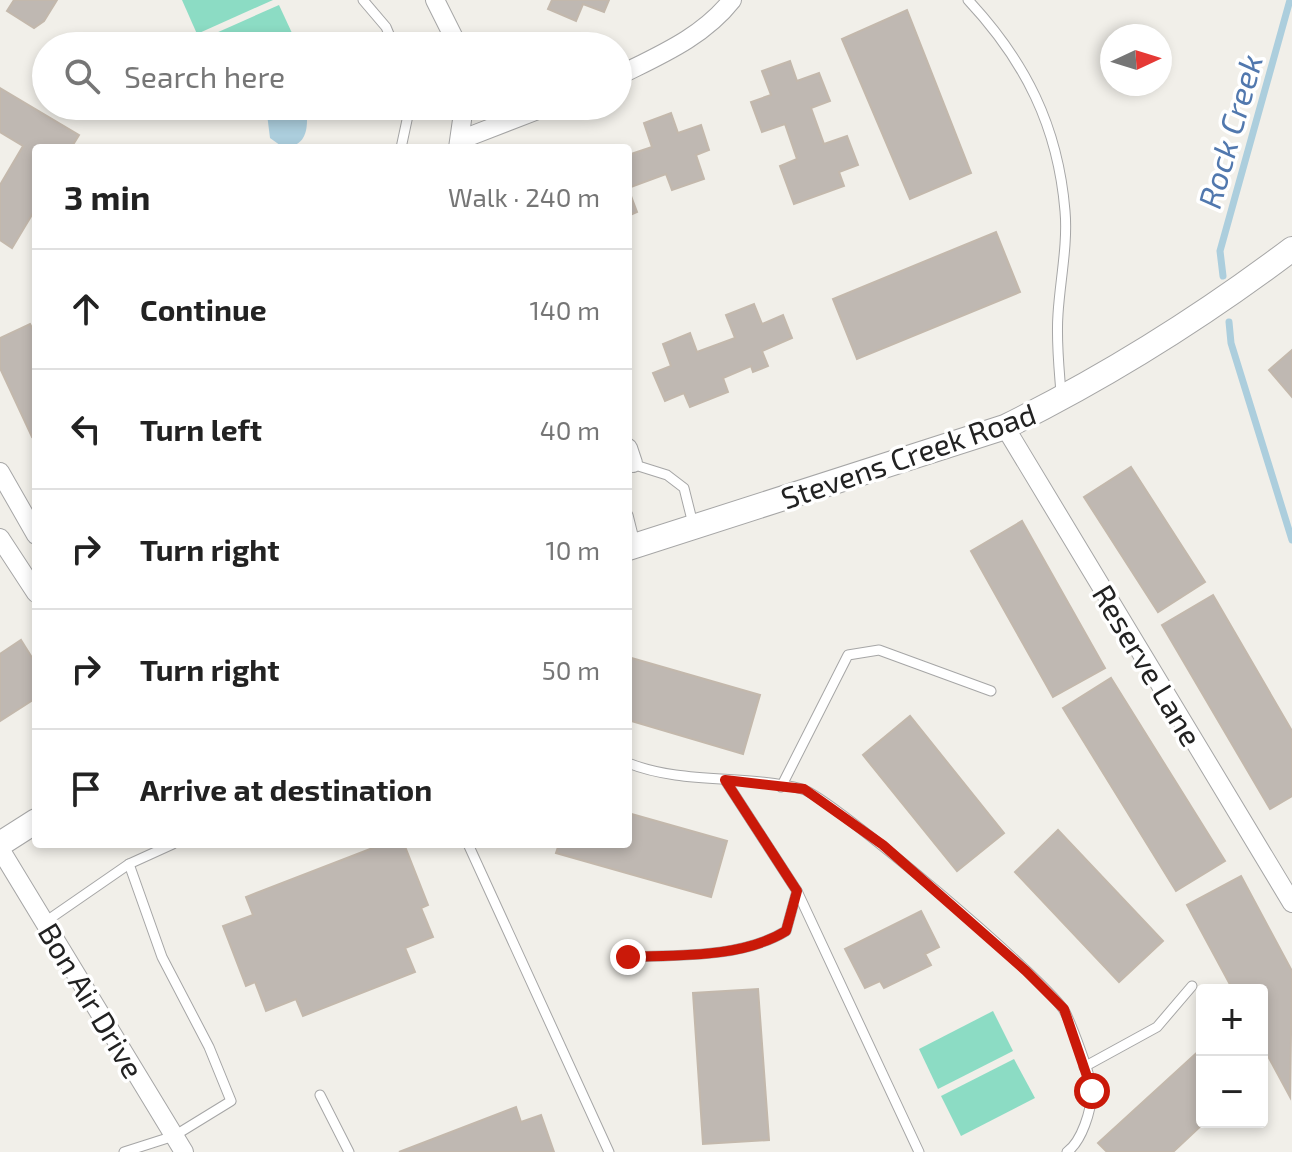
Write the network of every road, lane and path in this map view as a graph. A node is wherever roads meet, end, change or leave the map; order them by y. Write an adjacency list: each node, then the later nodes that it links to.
1 (363, 0): 5 (lane)
2 (435, 0): 6 (street)
3 (732, 0): 7 (street)
4 (968, 0): 15 (lane)
5 (388, 32)
6 (451, 32)
7 (632, 69)
8 (407, 120): 12 (lane)
9 (462, 120): 13 (street)
10 (526, 120): 11 (street)
11 (494, 140): 13 (street)
12 (402, 144)
13 (459, 144)
14 (1292, 249): 15 (street, Stevens Creek Road)
15 (1062, 399): 16 (street, Stevens Creek Road)
16 (1005, 427): 20 (street, Stevens Creek Road); 34 (street, Reserve Lane)
17 (632, 461): 20 (lane)
18 (0, 472): 19 (street)
19 (32, 528)
20 (693, 528): 22 (street, Stevens Creek Road)
21 (0, 538): 23 (street)
22 (632, 547)
23 (32, 587)
24 (991, 691): 27 (lane)
25 (632, 765): 26 (lane)
26 (725, 780): 27 (lane); 33 (lane)
27 (781, 787): 38 (lane)
28 (32, 824): 29 (street)
29 (0, 846): 35 (street, Bon Air Drive)
30 (164, 848): 32 (lane)
31 (470, 848): 43 (lane)
32 (129, 864): 35 (lane); 40 (lane)
33 (797, 891): 36 (lane); 44 (lane)
34 (1292, 903)
35 (45, 922): 40 (street, Bon Air Drive)
36 (628, 957)
37 (1192, 986): 38 (lane)
38 (1084, 1067): 45 (lane)
39 (320, 1095): 42 (lane)
40 (179, 1144): 41 (lane)
41 (124, 1152)
42 (348, 1152)
43 (609, 1152)
44 (919, 1152)
45 (1067, 1152)

